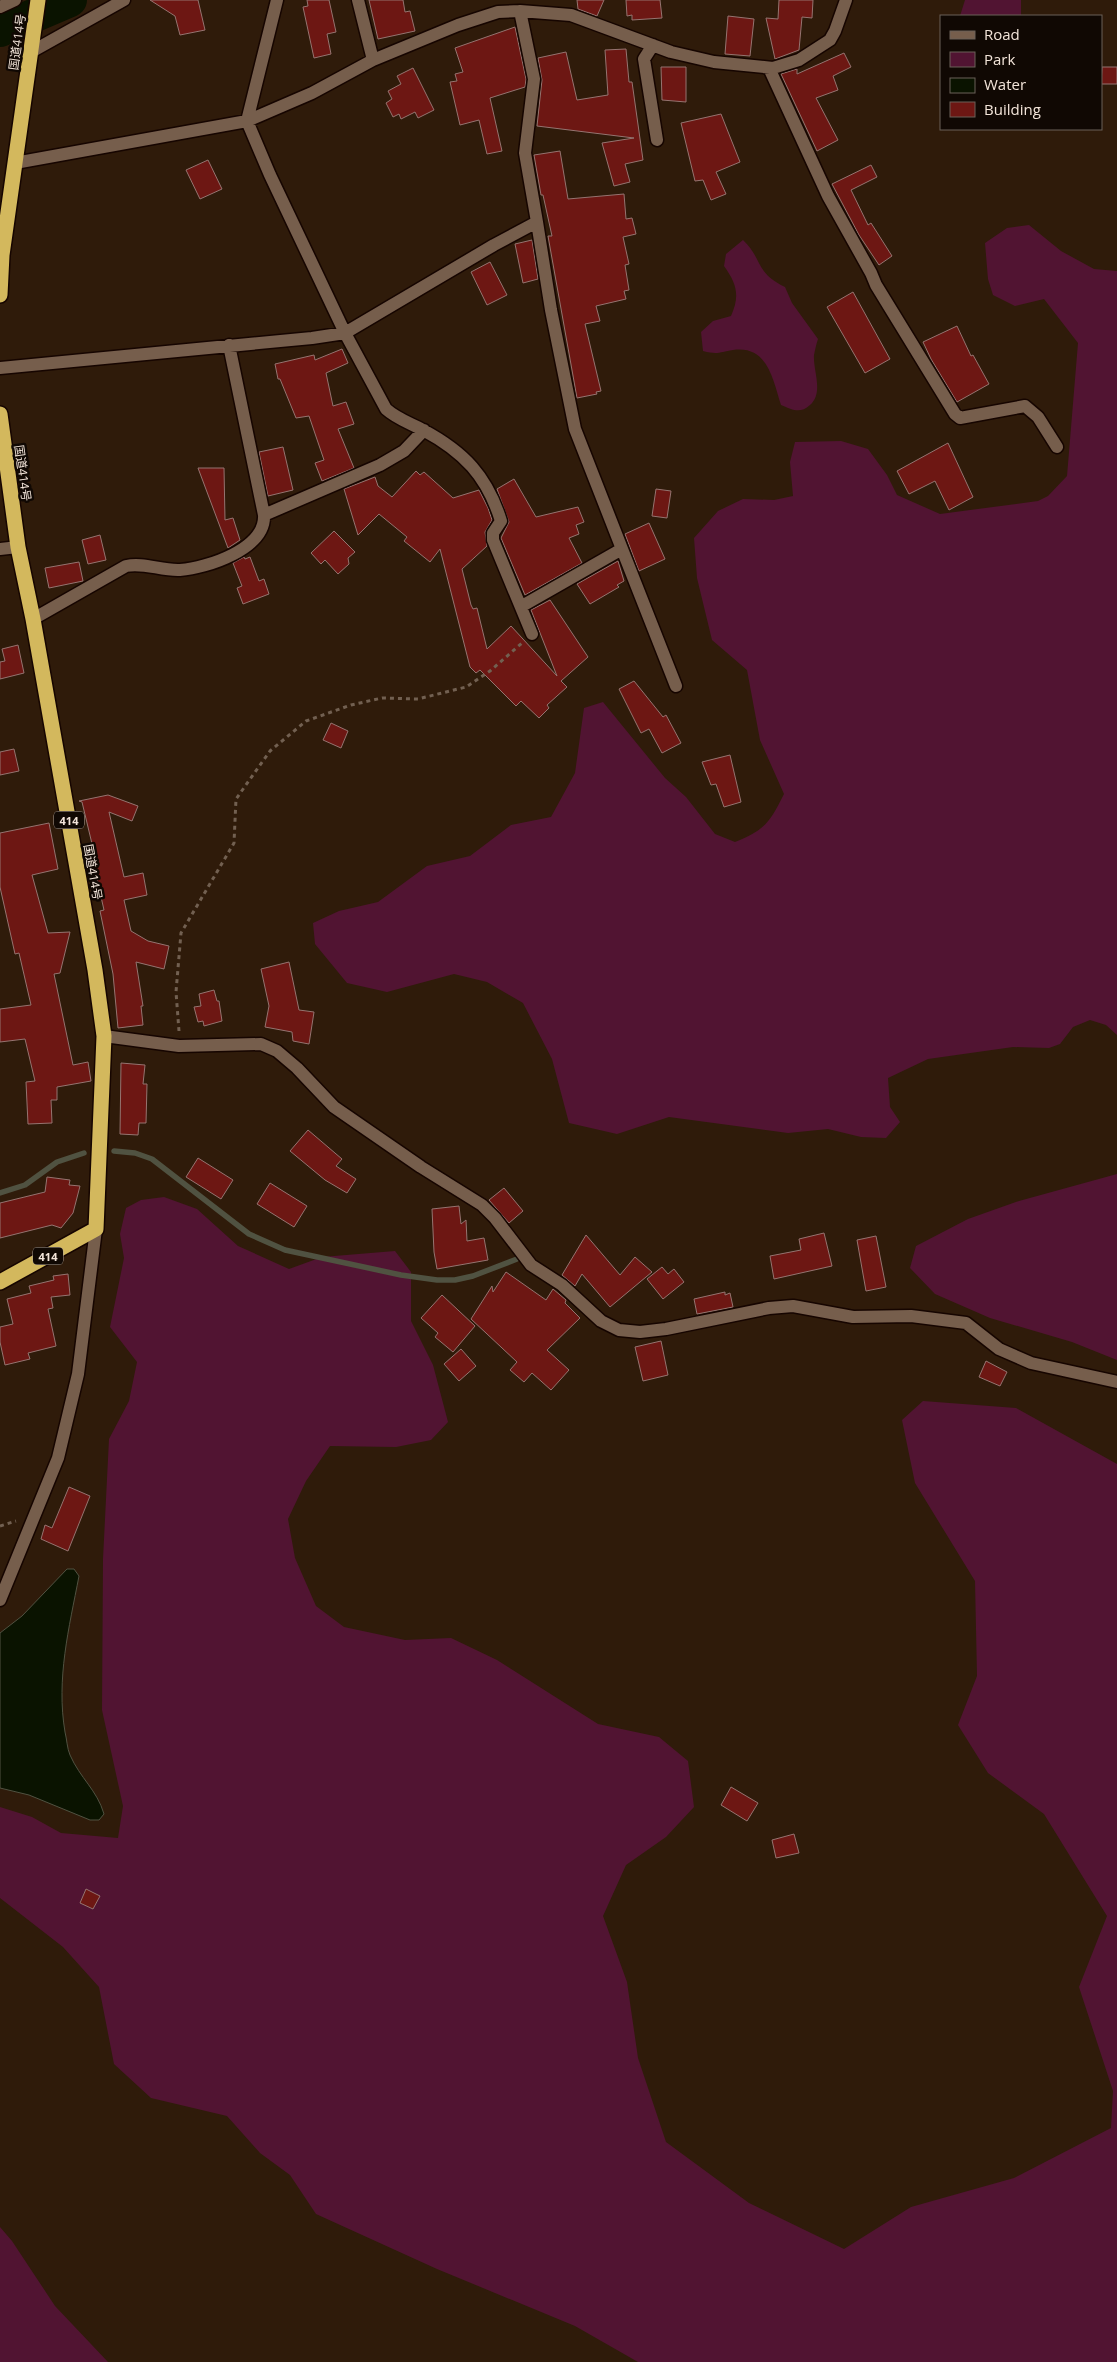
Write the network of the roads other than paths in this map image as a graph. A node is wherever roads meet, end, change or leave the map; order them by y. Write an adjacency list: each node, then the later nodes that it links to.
1 (15, 0): 8 (street)
2 (38, 0): 11 (highway, 国道414号)
3 (124, 0): 11 (street)
4 (277, 0): 14 (street)
5 (358, 0): 12 (street)
6 (846, 0): 13 (street)
7 (497, 6): 9 (street); 12 (street)
8 (0, 7)
9 (520, 11): 10 (street); 17 (street)
10 (653, 45): 13 (street); 15 (street)
11 (31, 52): 16 (highway, 国道414号)
12 (373, 60): 14 (street)
13 (769, 68): 24 (street)
14 (247, 121): 16 (street); 19 (street)
15 (657, 140)
16 (15, 164): 18 (highway, 国道414号)
17 (537, 222): 19 (street); 28 (street)
18 (0, 295)
19 (345, 333): 20 (street); 23 (street)
20 (229, 345): 21 (street); 25 (street)
21 (0, 368)
22 (0, 414): 26 (highway, 国道414号 / 414)
23 (424, 430): 25 (street); 29 (street)
24 (1057, 447)
25 (264, 515): 30 (street)
26 (18, 547): 27 (street); 30 (highway, 国道414号 / 414)
27 (0, 549)
28 (622, 549): 29 (street); 32 (street)
29 (522, 606): 31 (street)
30 (34, 619): 33 (highway, 国道414号 / 414)
31 (532, 634)
32 (676, 686)
33 (104, 1036): 34 (highway, 国道414号 / 414); 36 (street)
34 (96, 1229): 35 (highway, 414); 37 (street)
35 (0, 1282)
36 (1117, 1382)
37 (0, 1600)

